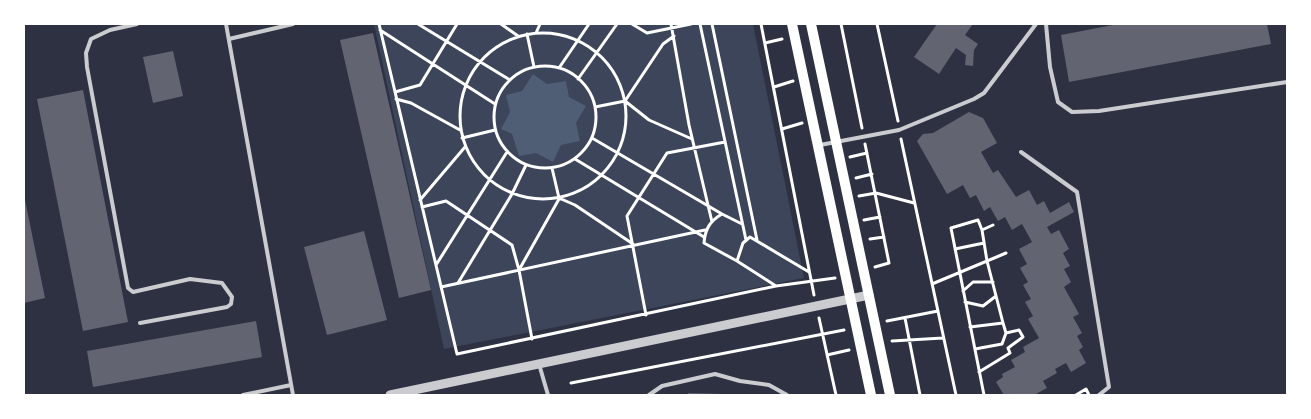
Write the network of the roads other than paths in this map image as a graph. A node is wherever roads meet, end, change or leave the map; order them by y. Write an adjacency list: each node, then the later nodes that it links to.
1 (137, 24): 15 (lane)
2 (226, 24): 8 (lane)
3 (293, 24): 8 (lane)
4 (792, 24): 11 (main road)
5 (811, 24): 10 (main road)
6 (1036, 24): 10 (lane)
7 (1046, 24): 9 (lane)
8 (229, 39): 17 (lane)
9 (1287, 82)
10 (836, 142): 11 (lane); 13 (main road)
11 (818, 146): 14 (main road)
12 (1021, 152): 26 (lane)
13 (869, 295): 14 (street); 25 (main road)
14 (851, 299): 16 (street); 24 (main road)
15 (140, 323)
16 (539, 364): 20 (street); 21 (lane)
17 (291, 385): 18 (lane); 19 (lane)
18 (243, 395)
19 (293, 395)
20 (390, 395)
21 (548, 395)
22 (649, 395): 23 (lane)
23 (787, 395)
24 (871, 395)
25 (890, 395)
26 (1099, 395)

